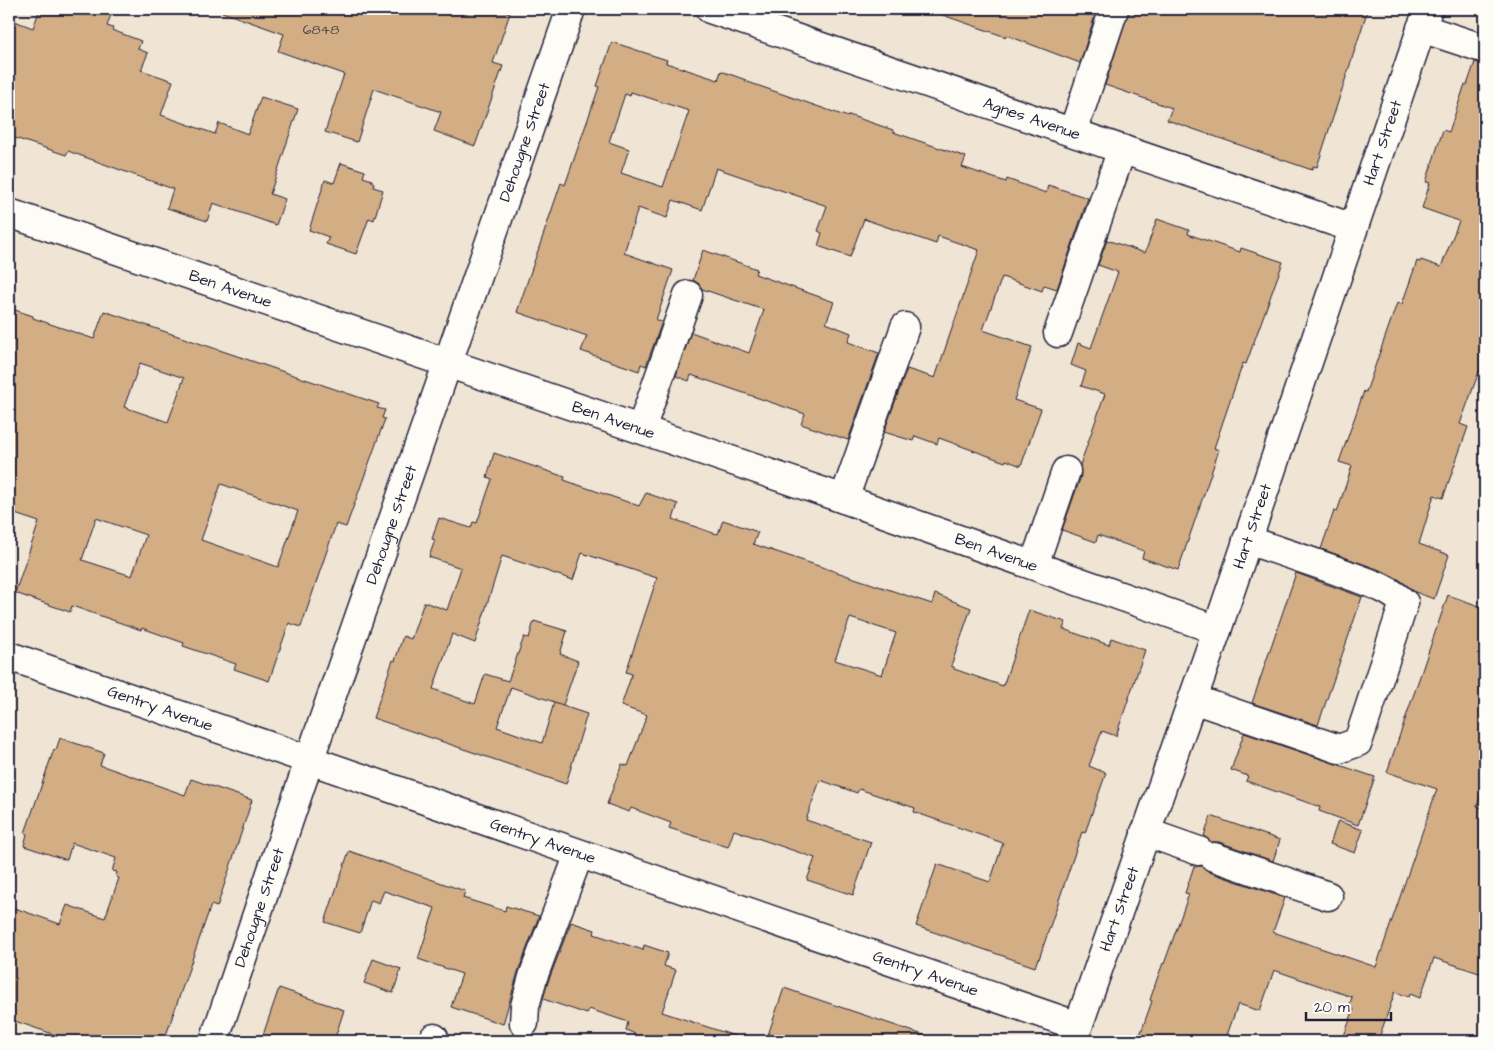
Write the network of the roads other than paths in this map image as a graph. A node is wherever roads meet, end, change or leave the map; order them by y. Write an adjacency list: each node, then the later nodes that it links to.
1 (571, 9): 13 (street, Dehougne Street)
2 (710, 9): 6 (street, Agnes Avenue)
3 (1114, 9): 6 (street)
4 (1425, 18): 5 (street); 9 (street, Hart Street)
5 (1485, 49)
6 (1073, 132): 7 (street, Agnes Avenue)
7 (1122, 149): 9 (street, Agnes Avenue); 12 (street)
8 (9, 213): 13 (street, Ben Avenue)
9 (1353, 228): 17 (street, Hart Street)
10 (688, 295): 14 (street)
11 (905, 327): 16 (street)
12 (1058, 333)
13 (447, 363): 14 (street, Ben Avenue); 22 (street, Dehougne Street)
14 (641, 429): 16 (street, Ben Avenue)
15 (1066, 471): 18 (street)
16 (844, 499): 18 (street, Ben Avenue)
17 (1247, 540): 19 (street, Hart Street); 21 (street)
18 (1034, 565): 19 (street, Ben Avenue)
19 (1217, 630): 21 (street, Hart Street)
20 (9, 656): 22 (street, Gentry Avenue)
21 (1192, 699): 23 (street, Hart Street)
22 (309, 761): 24 (street, Gentry Avenue); 28 (street, Dehougne Street)
23 (1145, 832): 25 (street); 27 (street, Hart Street)
24 (579, 854): 26 (street); 27 (street, Gentry Avenue)
25 (1328, 896)
26 (524, 1023)
27 (1075, 1033)
28 (214, 1041)

